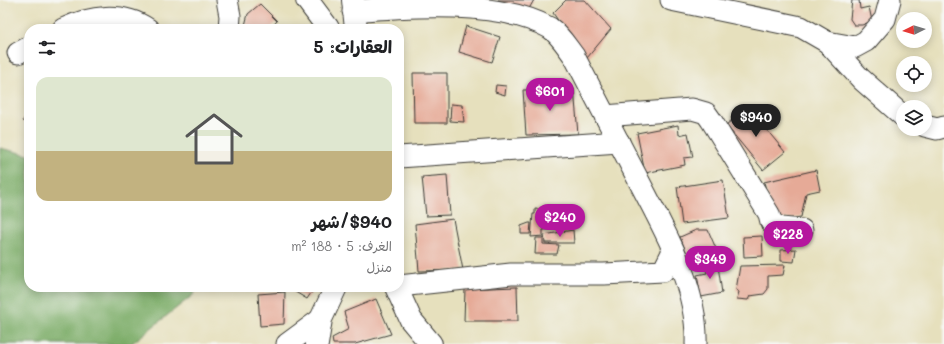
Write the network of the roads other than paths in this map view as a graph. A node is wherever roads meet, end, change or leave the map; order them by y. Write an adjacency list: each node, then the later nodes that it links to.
1 (227, 0): 9 (street)
2 (307, 0): 10 (highway)
3 (326, 0): 11 (highway)
4 (671, 0): 12 (street)
5 (890, 0): 12 (street)
6 (354, 13): 14 (street)
7 (77, 24): 8 (street)
8 (138, 24)
9 (229, 24)
10 (324, 24)
11 (328, 24)
12 (827, 42): 13 (street)
13 (896, 110)
14 (605, 116): 17 (street); 19 (street)
15 (944, 127): 16 (street)
16 (932, 128)
17 (619, 142): 18 (street); 20 (street)
18 (404, 157)
19 (802, 230)
20 (673, 251): 21 (street); 28 (street)
21 (404, 285)
22 (334, 292): 24 (highway)
23 (398, 292): 27 (highway)
24 (321, 319): 25 (street); 26 (highway)
25 (287, 344)
26 (317, 344)
27 (431, 344)
28 (696, 344)

